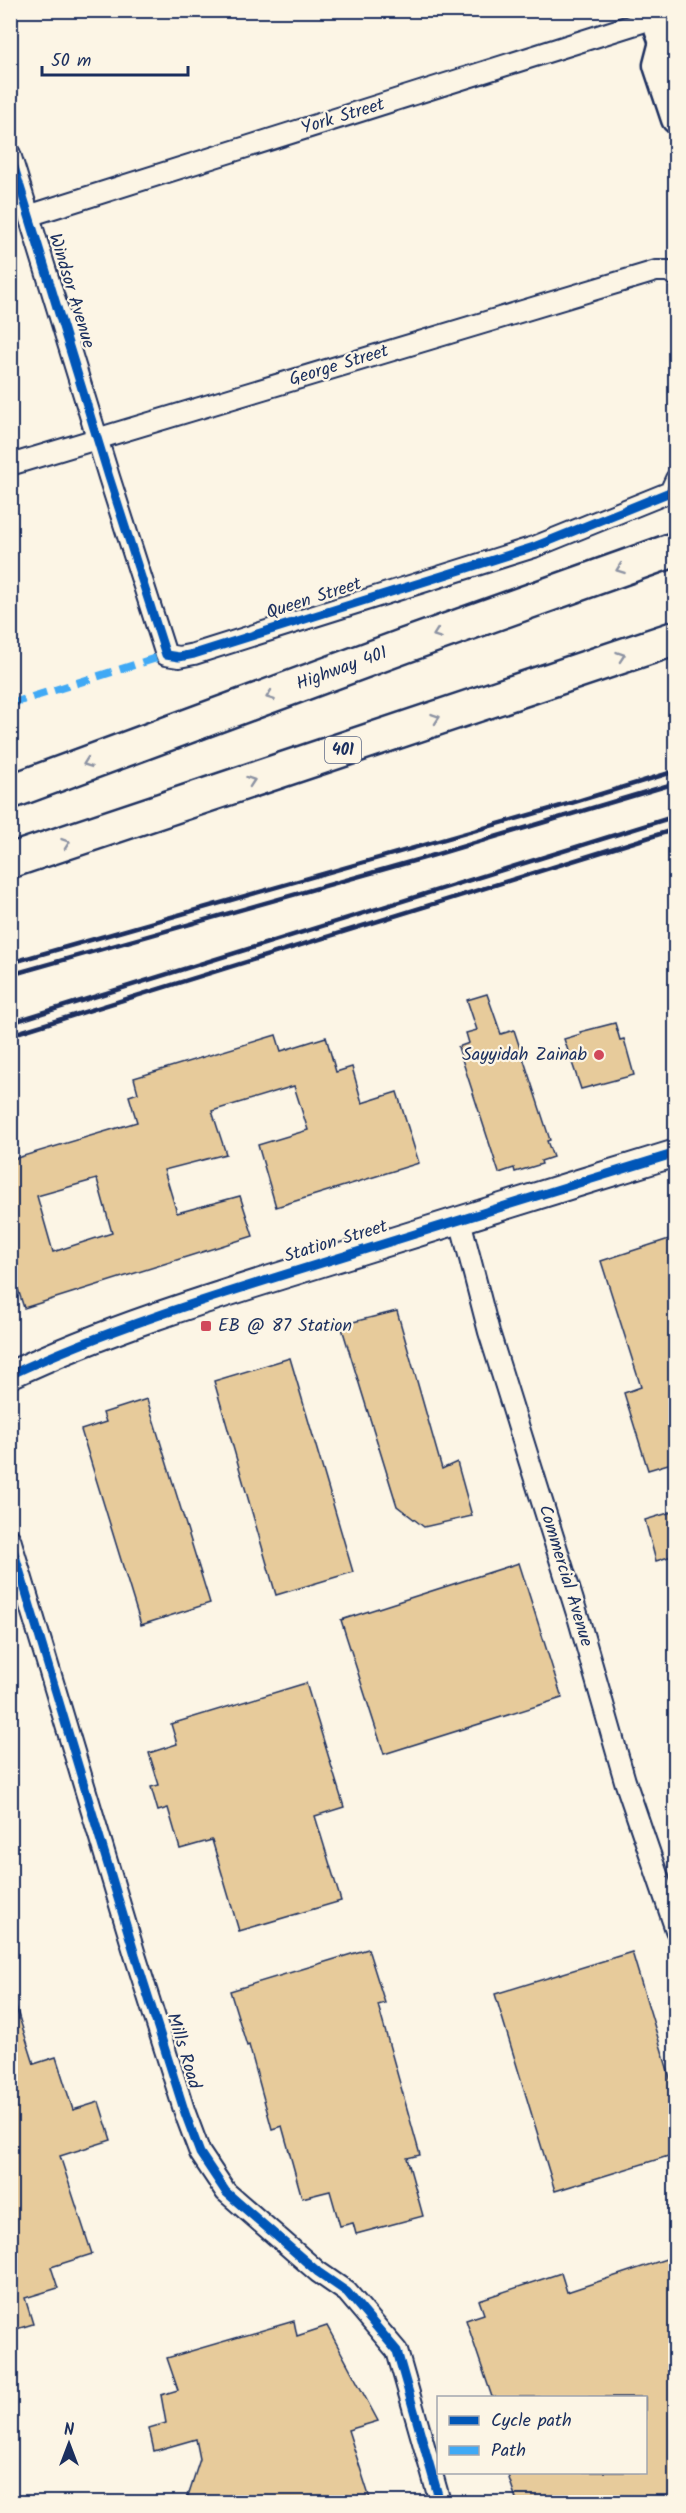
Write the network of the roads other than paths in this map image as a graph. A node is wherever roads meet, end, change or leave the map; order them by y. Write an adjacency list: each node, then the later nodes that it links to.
1 (662, 30): 2 (main road); 4 (street, York Street)
2 (675, 118)
3 (10, 154): 4 (street, Windsor Avenue)
4 (31, 215): 6 (street, Windsor Avenue)
5 (672, 274): 6 (street, George Street)
6 (98, 439): 7 (street, George Street); 8 (street, Queen Street)
7 (10, 465)
8 (675, 479)
9 (675, 549): 11 (highway, Highway 401, one-way to 11)
10 (675, 638): 12 (highway, 401, one-way to 10)
11 (10, 792)
12 (10, 861)
13 (675, 1153): 14 (street, Station Street)
14 (460, 1220): 15 (street, Station Street); 17 (street, Commercial Avenue)
15 (10, 1375)
16 (10, 1539): 18 (street, Mills Road)
17 (675, 1930)
18 (440, 2502)

